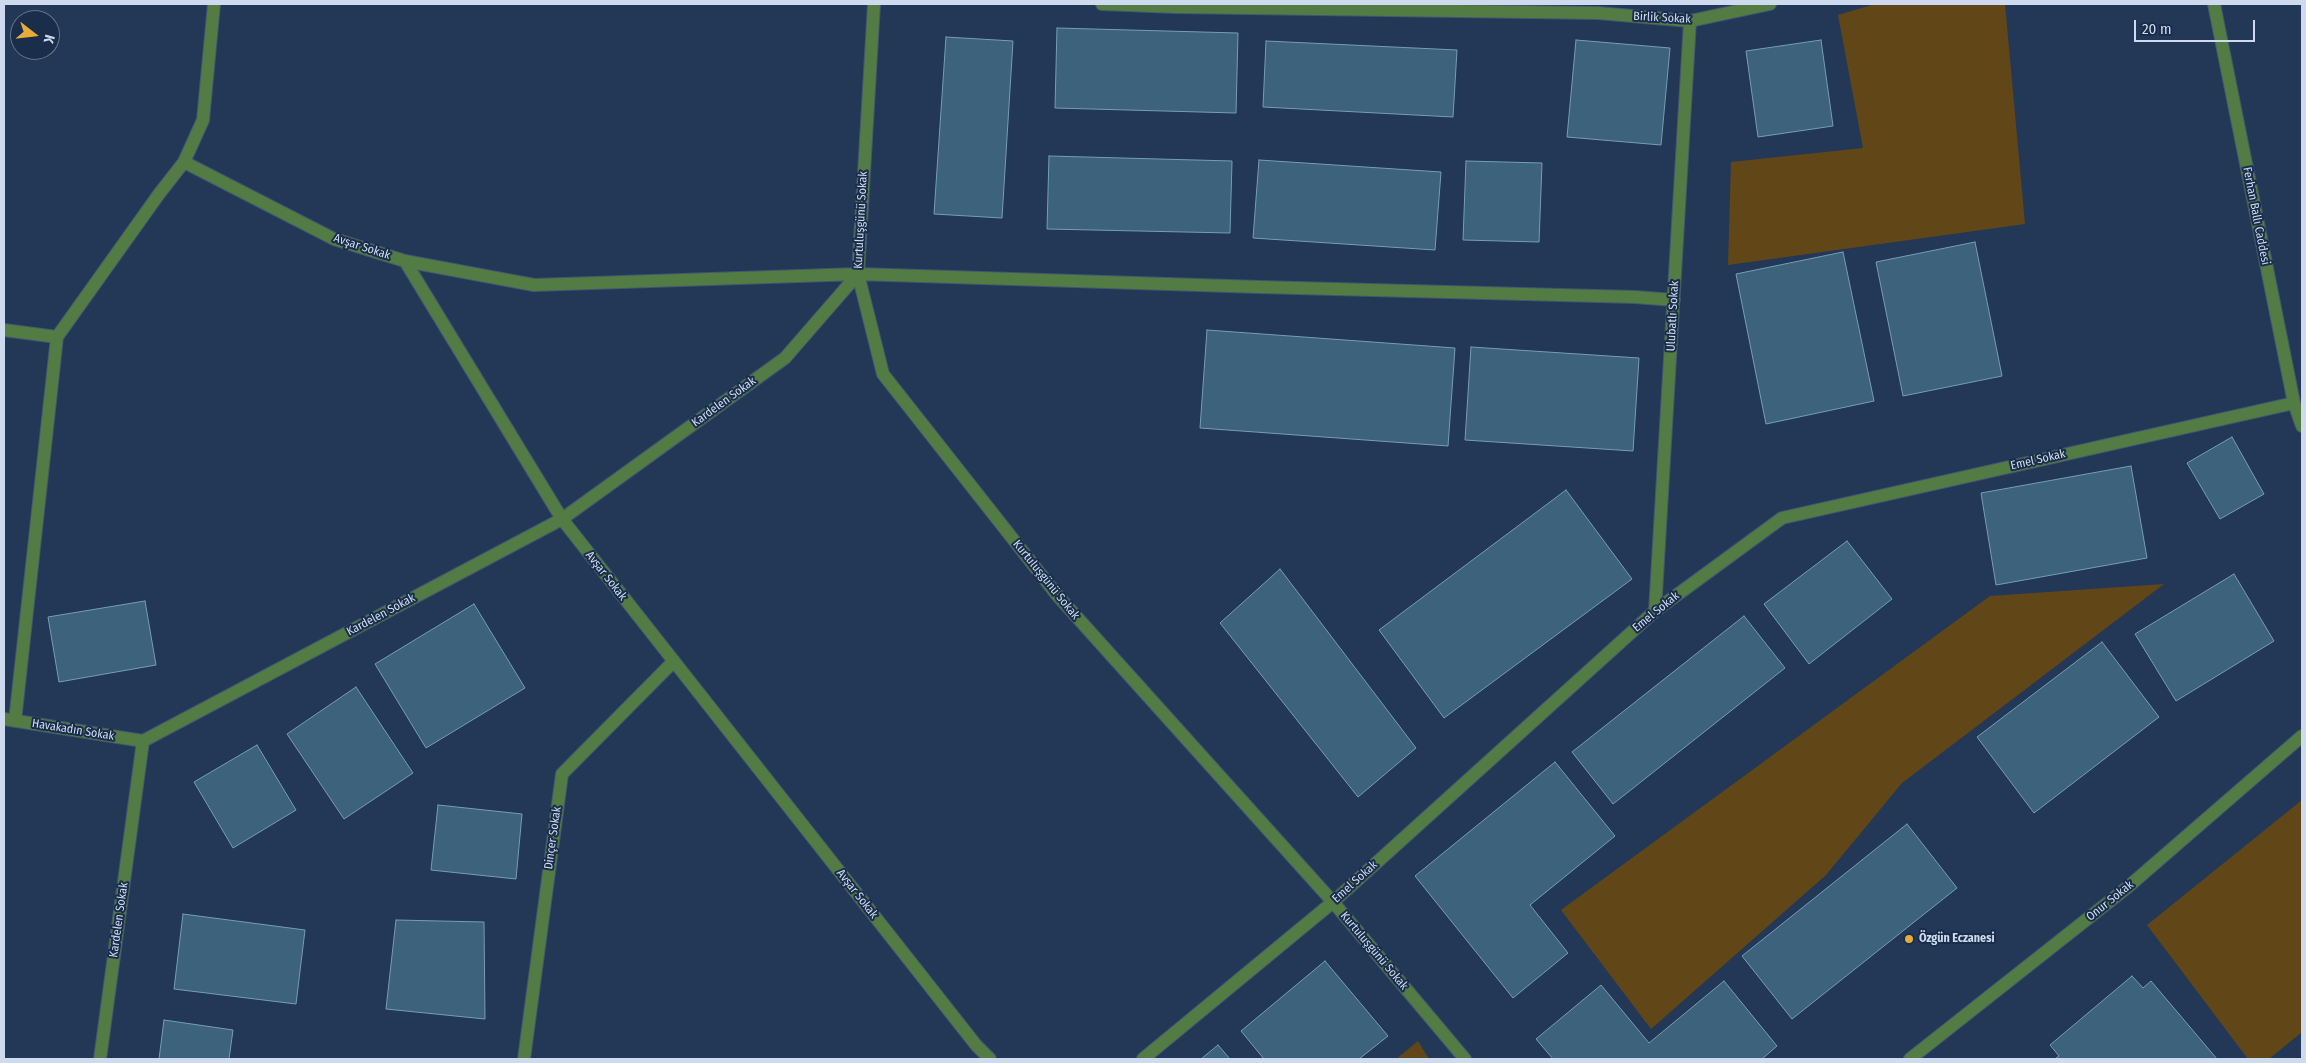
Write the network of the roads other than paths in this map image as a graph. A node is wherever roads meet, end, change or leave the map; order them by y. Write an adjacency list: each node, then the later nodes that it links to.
1 (214, 4): 9 (street)
2 (874, 4): 11 (street, Kurtuluşgünü Sokak)
3 (1102, 4): 6 (street, Birlik Sokak)
4 (1770, 4): 8 (street, Birlik Sokak)
5 (2214, 4): 15 (street, Ferhan Ballı Caddesi)
6 (1176, 5): 7 (street, Birlik Sokak)
7 (1532, 8): 8 (street, Birlik Sokak)
8 (1690, 21): 12 (street, Ulubatlı Sokak)
9 (184, 162): 10 (street, Avşar Sokak); 14 (street)
10 (405, 261): 11 (street); 17 (street, Avşar Sokak)
11 (858, 274): 12 (street); 17 (street, Kardelen Sokak); 23 (street, Kurtuluşgünü Sokak)
12 (1674, 300): 18 (street, Ulubatlı Sokak)
13 (4, 330): 14 (street)
14 (57, 338): 20 (street)
15 (2294, 403): 16 (street, Ferhan Ballı Caddesi); 18 (street, Emel Sokak)
16 (2302, 426)
17 (562, 519): 19 (street, Avşar Sokak); 22 (street, Kardelen Sokak)
18 (1655, 611): 23 (street, Emel Sokak)
19 (674, 661): 25 (street, Dinçer Sokak); 26 (street, Avşar Sokak)
20 (10, 720): 22 (street, Havakadın Sokak)
21 (2302, 736): 29 (street, Onur Sokak)
22 (143, 741): 24 (street, Kardelen Sokak)
23 (1333, 902): 27 (street, Emel Sokak); 28 (street, Kurtuluşgünü Sokak)
24 (100, 1059)
25 (524, 1059)
26 (990, 1059)
27 (1143, 1059)
28 (1465, 1059)
29 (1910, 1059)

